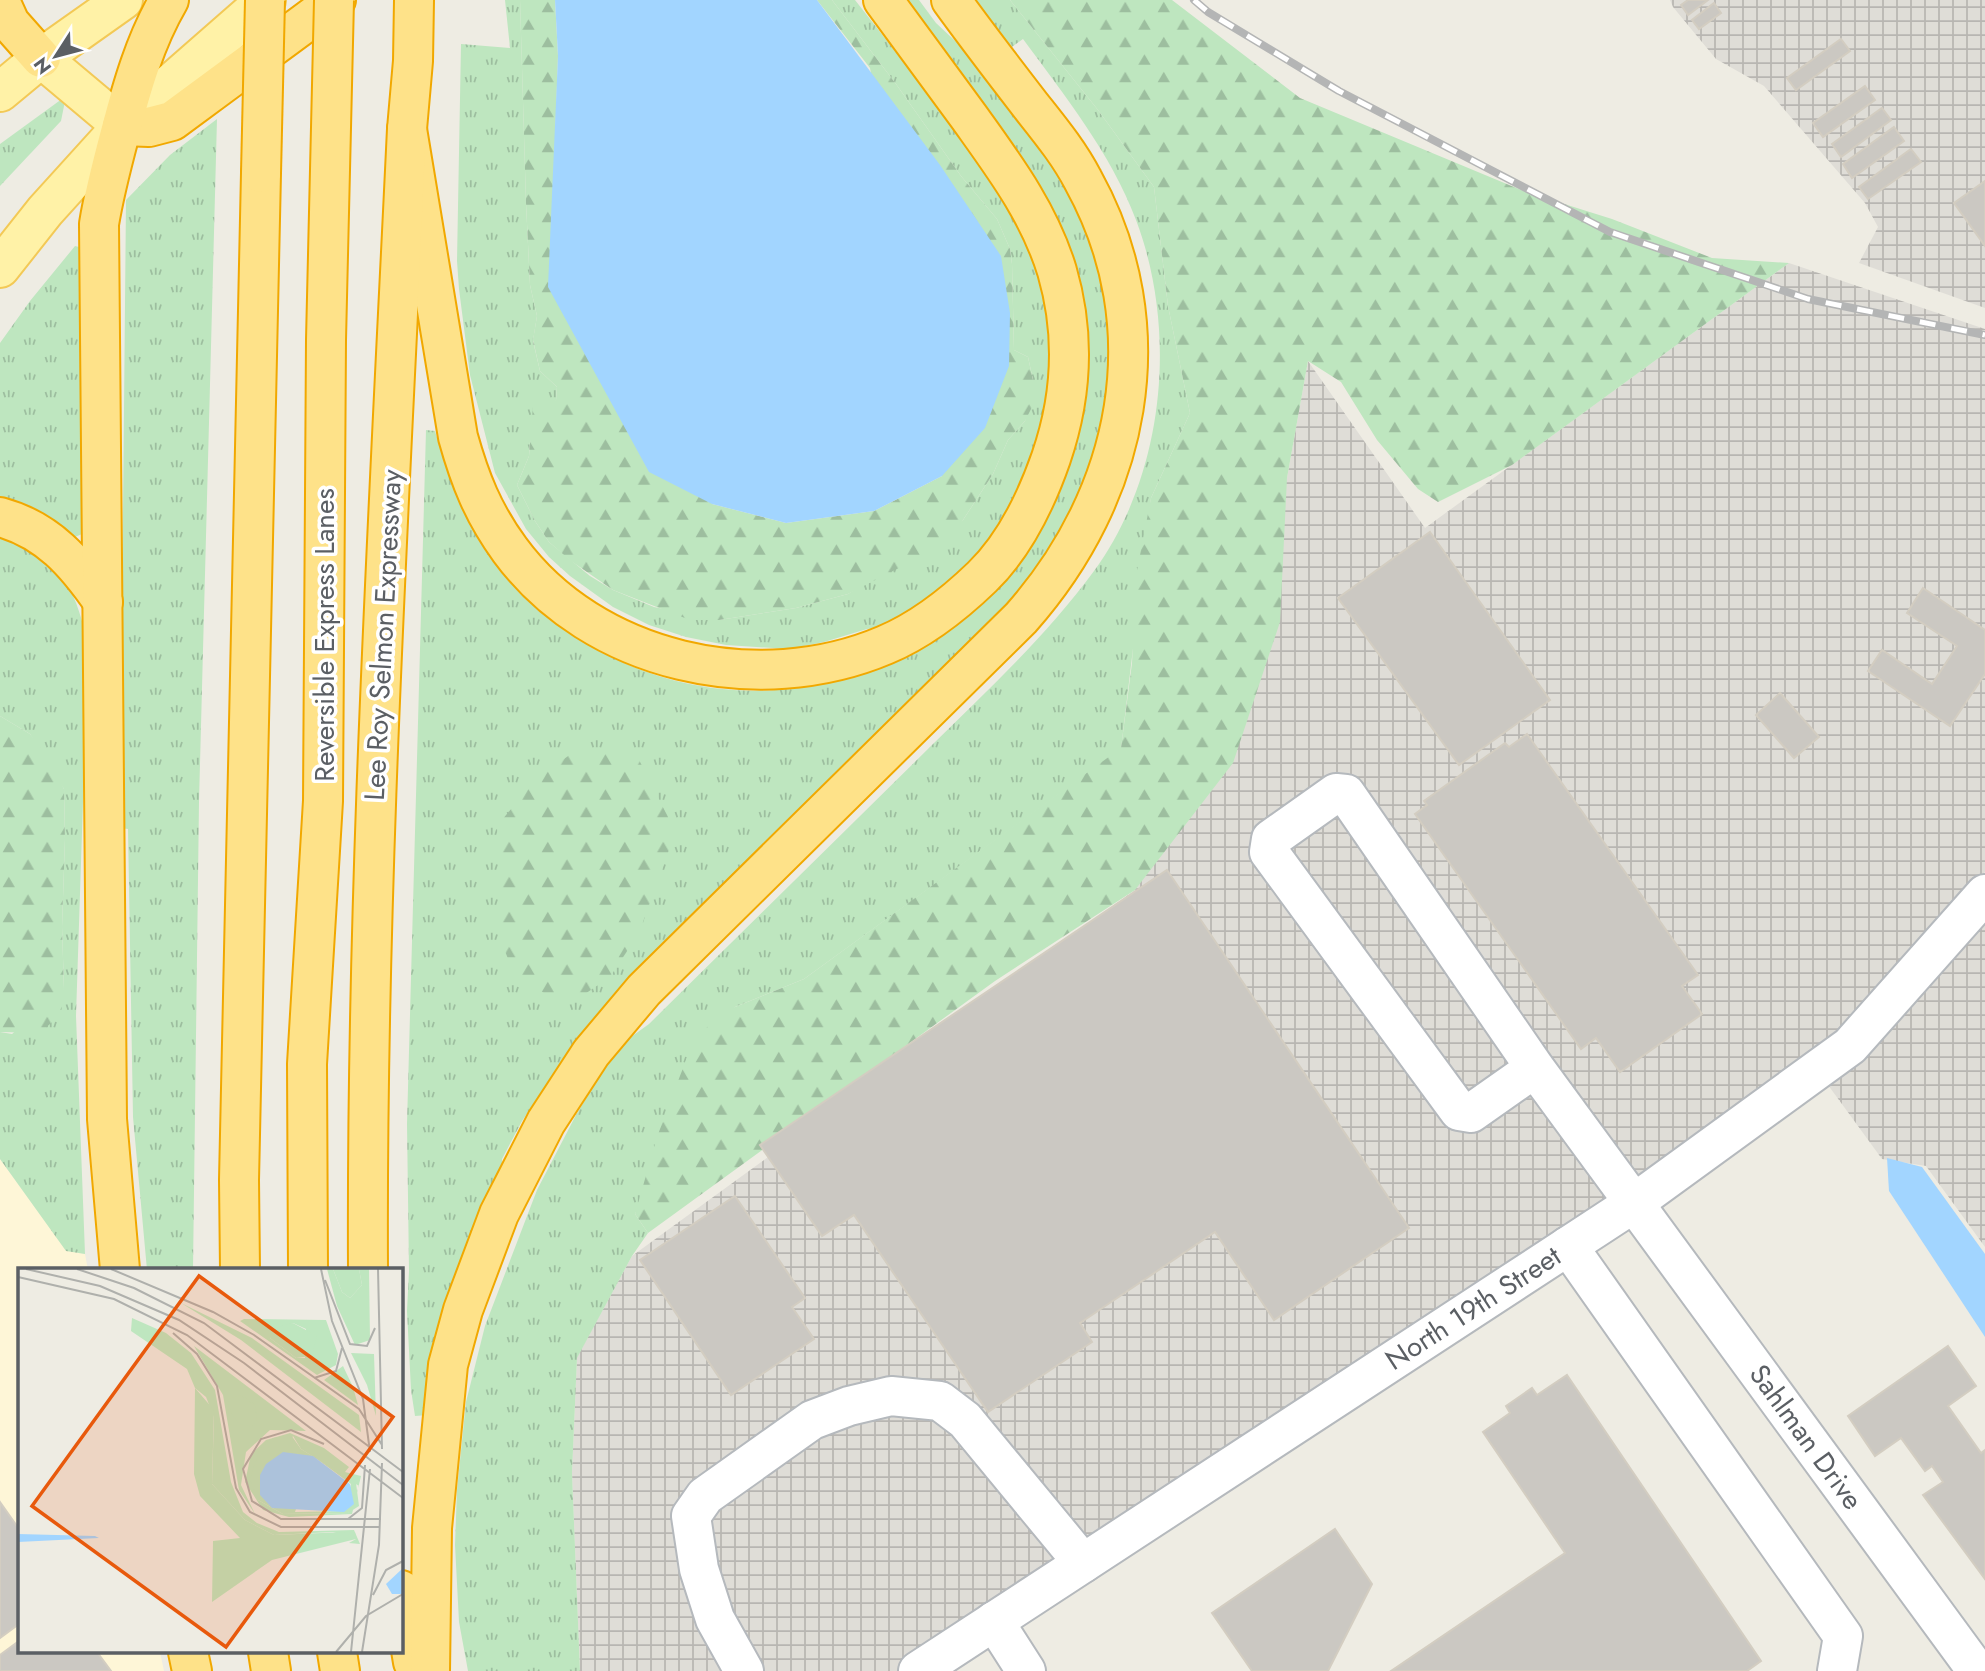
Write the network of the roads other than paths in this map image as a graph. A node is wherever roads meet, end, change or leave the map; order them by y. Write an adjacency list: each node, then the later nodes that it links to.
1 (123, 0): 9 (main road)
2 (169, 0): 11 (highway)
3 (265, 0): 11 (main road); 21 (highway, bridge)
4 (335, 0): 11 (highway); 22 (highway, Reversible Express Lanes, bridge)
5 (414, 0): 12 (highway, Lee Roy Selmon Expressway)
6 (883, 0): 12 (highway)
7 (951, 0): 28 (highway)
8 (0, 1): 9 (highway)
9 (41, 58): 10 (main road); 11 (main road)
10 (0, 92)
11 (122, 126): 13 (main road); 15 (highway)
12 (407, 129): 23 (highway, Lee Roy Selmon Expressway)
13 (0, 268)
14 (0, 517): 15 (highway)
15 (103, 602): 20 (highway)
16 (1985, 894): 18 (street, North 19th Street)
17 (1535, 1068): 17 (street, Sahlman Drive); 18 (street, Sahlman Drive)
18 (1634, 1203): 19 (street, North 19th Street); 33 (street, Sahlman Drive)
19 (1567, 1246): 24 (street, North 19th Street); 32 (street)
20 (120, 1268)
21 (240, 1268)
22 (308, 1268)
23 (368, 1268)
24 (1083, 1563): 26 (street, North 19th Street); 29 (street)
25 (402, 1596): 27 (highway)
26 (994, 1621): 30 (street, North 19th Street); 31 (street)
27 (414, 1671)
28 (430, 1671)
29 (744, 1671)
30 (918, 1671)
31 (1026, 1671)
32 (1838, 1671)
33 (1977, 1671)

